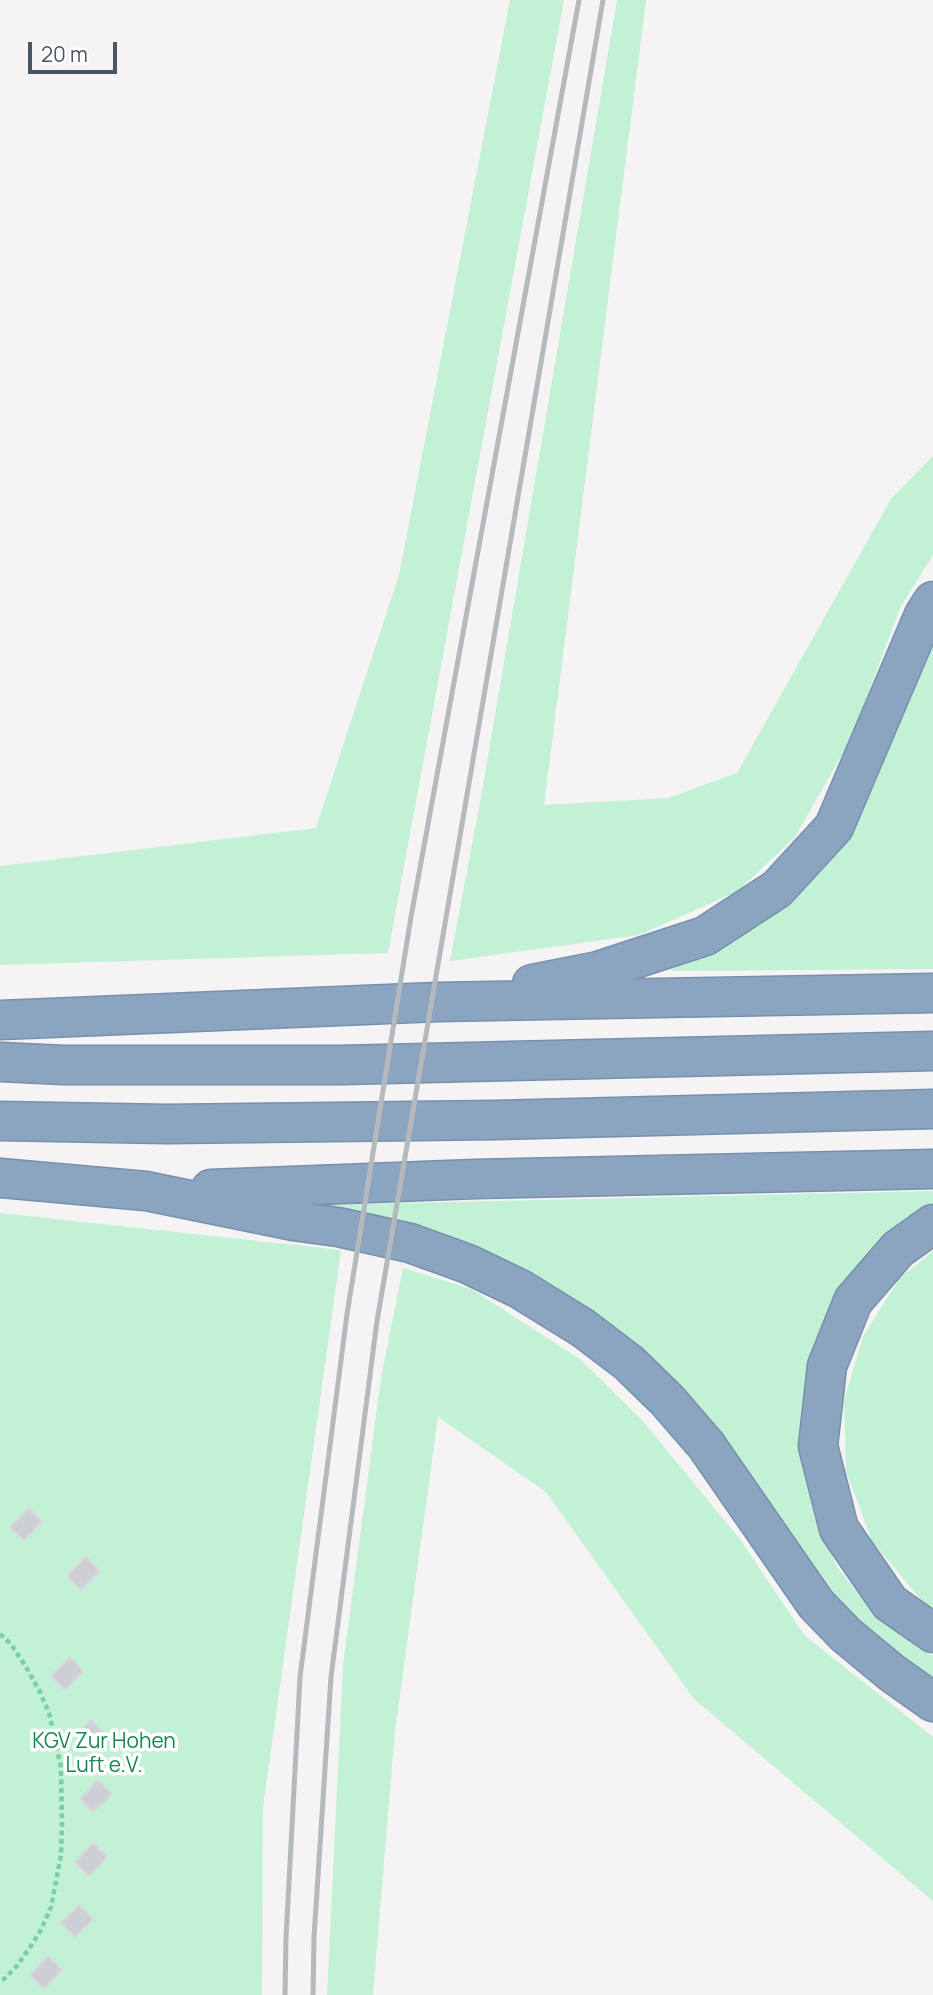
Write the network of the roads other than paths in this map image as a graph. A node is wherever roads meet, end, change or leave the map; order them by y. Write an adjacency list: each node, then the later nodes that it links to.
1 (933, 601): 3 (highway)
2 (933, 993): 3 (highway)
3 (437, 1002): 4 (highway)
4 (0, 1020)
5 (933, 1051): 6 (highway)
6 (0, 1062)
7 (933, 1110): 8 (highway)
8 (0, 1121)
9 (933, 1169): 11 (highway)
10 (0, 1178): 11 (highway)
11 (146, 1191): 14 (highway)
12 (933, 1224): 13 (highway)
13 (933, 1633)
14 (933, 1702)

